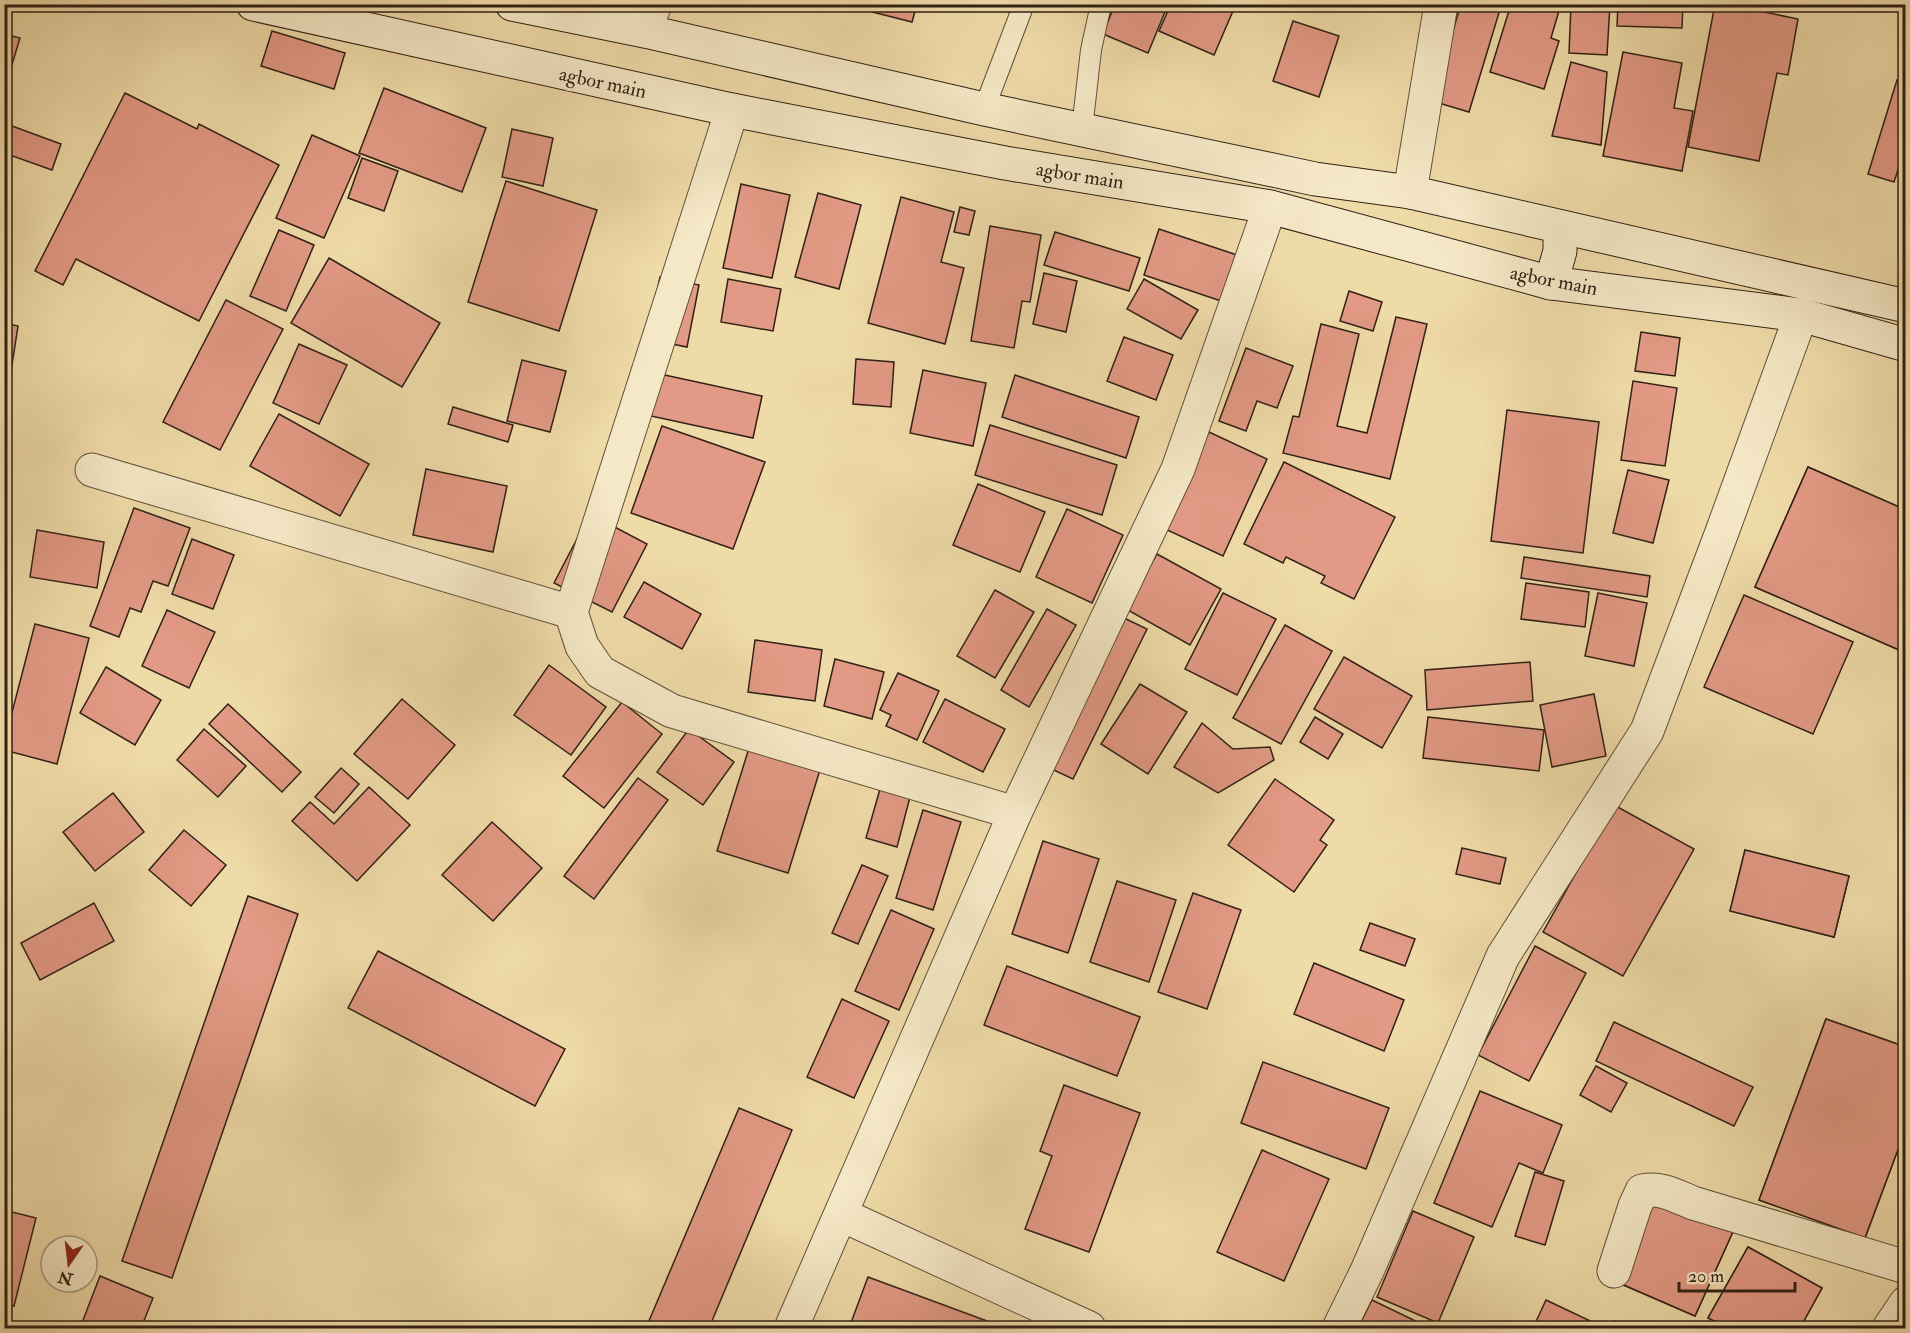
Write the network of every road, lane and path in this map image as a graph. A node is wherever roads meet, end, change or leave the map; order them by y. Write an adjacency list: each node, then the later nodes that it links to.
1 (253, 4): 8 (street, agbor main)
2 (512, 4): 6 (street)
3 (1024, 4): 7 (lane)
4 (1101, 4): 9 (lane)
5 (1442, 4): 10 (street)
6 (650, 18): 7 (street)
7 (984, 109): 9 (street)
8 (732, 110): 11 (street, agbor main); 18 (street)
9 (1082, 129): 10 (street)
10 (1410, 192): 12 (street)
11 (1270, 207): 13 (street, agbor main); 19 (street)
12 (1560, 227): 13 (street); 14 (street)
13 (1551, 283): 15 (street, agbor main)
14 (1905, 306)
15 (1801, 315): 16 (street, agbor main); 26 (street)
16 (1905, 345)
17 (92, 470): 18 (street)
18 (571, 612): 19 (street)
19 (1015, 813): 20 (street)
20 (842, 1215): 24 (street); 25 (street)
21 (1905, 1267): 22 (street)
22 (1614, 1271)
23 (1905, 1303): 27 (street)
24 (791, 1329)
25 (1089, 1329)
26 (1340, 1329)
27 (1889, 1329)

